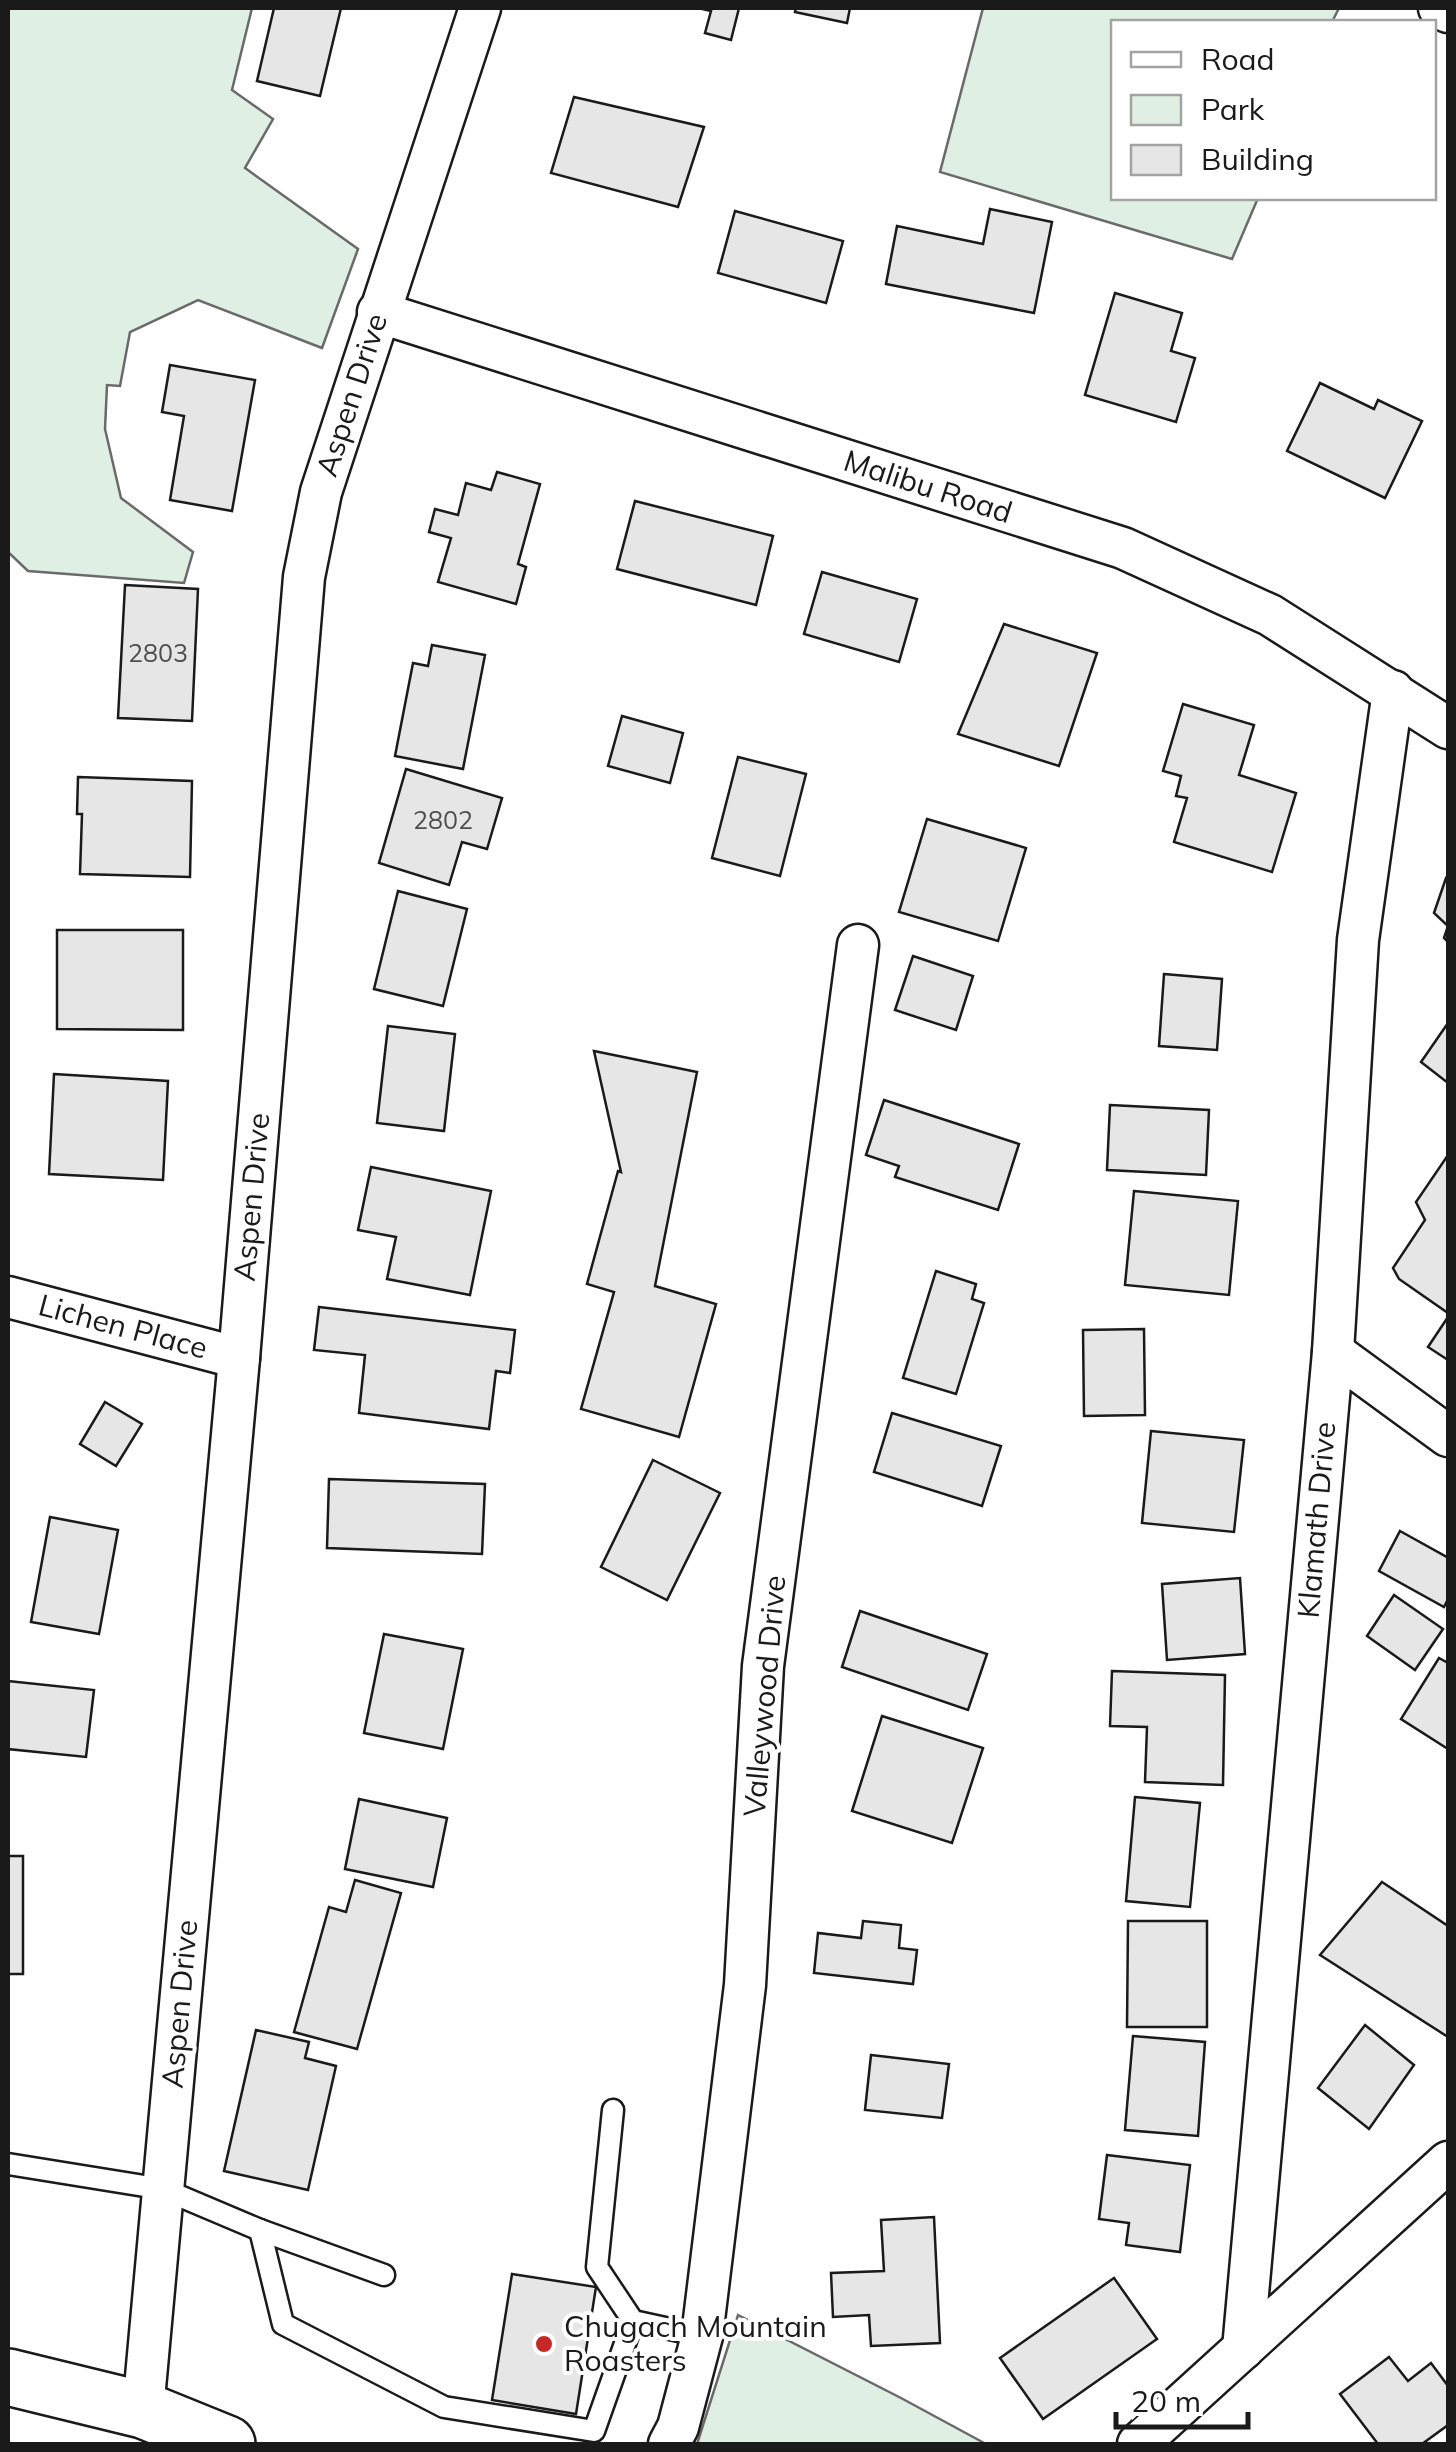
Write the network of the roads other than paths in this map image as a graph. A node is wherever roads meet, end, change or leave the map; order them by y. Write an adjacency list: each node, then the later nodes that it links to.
1 (480, 8): 4 (street, Aspen Drive)
2 (1439, 8): 3 (street)
3 (1448, 12)
4 (378, 312): 5 (street, Malibu Road); 10 (street, Aspen Drive)
5 (1393, 691): 6 (street, Malibu Road); 9 (street, Klamath Drive)
6 (1448, 728)
7 (858, 945): 19 (street, Valleywood Drive)
8 (8, 1297): 10 (street, Lichen Place)
9 (1332, 1352): 11 (street); 20 (street, Klamath Drive)
10 (239, 1358): 15 (street, Aspen Drive)
11 (1448, 1436)
12 (613, 2110): 18 (lane)
13 (1448, 2162): 20 (street)
14 (8, 2164): 15 (lane)
15 (163, 2189): 16 (lane); 22 (street, Aspen Drive)
16 (260, 2230): 17 (lane); 18 (lane)
17 (384, 2274)
18 (633, 2321): 19 (lane)
19 (702, 2336): 24 (street, Valleywood Drive)
20 (1243, 2349): 25 (street)
21 (8, 2377): 22 (main road)
22 (143, 2410): 23 (main road)
23 (227, 2444)
24 (668, 2444)
25 (1138, 2444)

